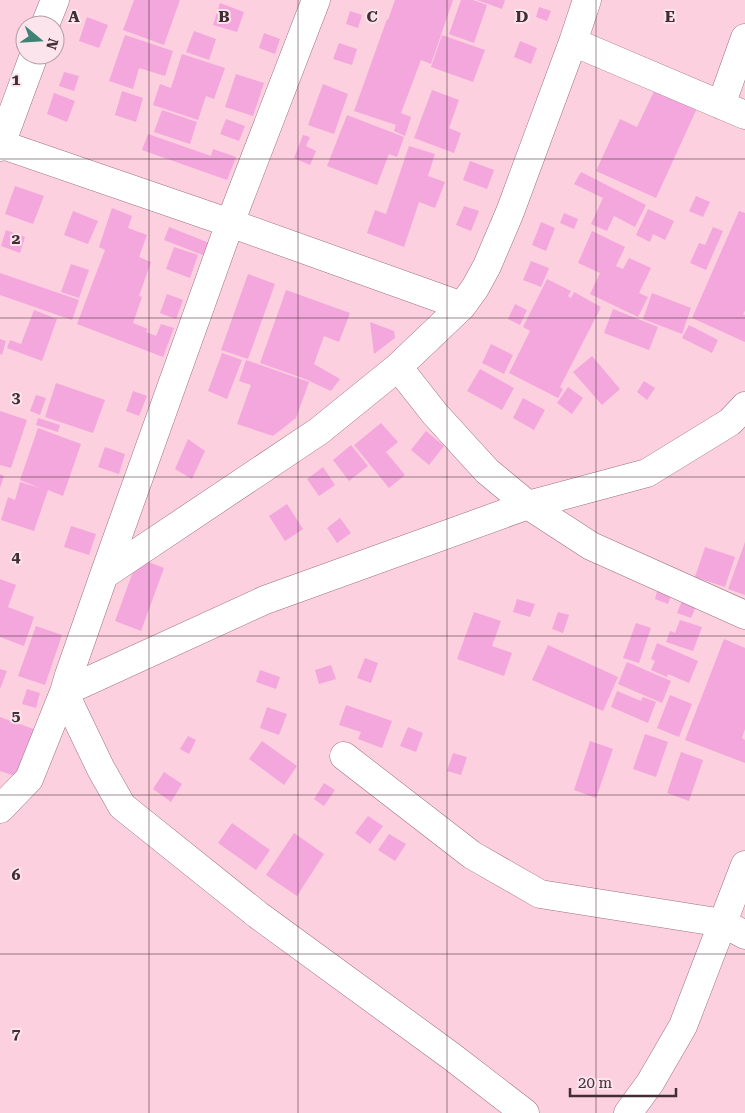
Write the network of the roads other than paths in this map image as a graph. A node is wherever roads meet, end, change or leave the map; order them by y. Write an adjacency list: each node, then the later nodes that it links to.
1 (55, 0): 4 (street)
2 (316, 0): 10 (street)
3 (587, 0): 6 (street)
4 (49, 15)
5 (745, 38): 8 (street)
6 (573, 42): 8 (street); 11 (street)
7 (30, 65): 9 (street)
8 (733, 110)
9 (0, 145): 10 (street)
10 (230, 223): 11 (street); 15 (street)
11 (462, 306): 12 (street)
12 (398, 367): 14 (street); 15 (street)
13 (745, 406): 14 (street)
14 (528, 505): 16 (street); 17 (street)
15 (104, 575): 17 (street)
16 (745, 615)
17 (64, 692): 19 (street); 22 (street)
18 (344, 756): 21 (street)
19 (0, 809)
20 (745, 865): 21 (street)
21 (734, 929): 23 (street)
22 (524, 1113)
23 (628, 1113)

